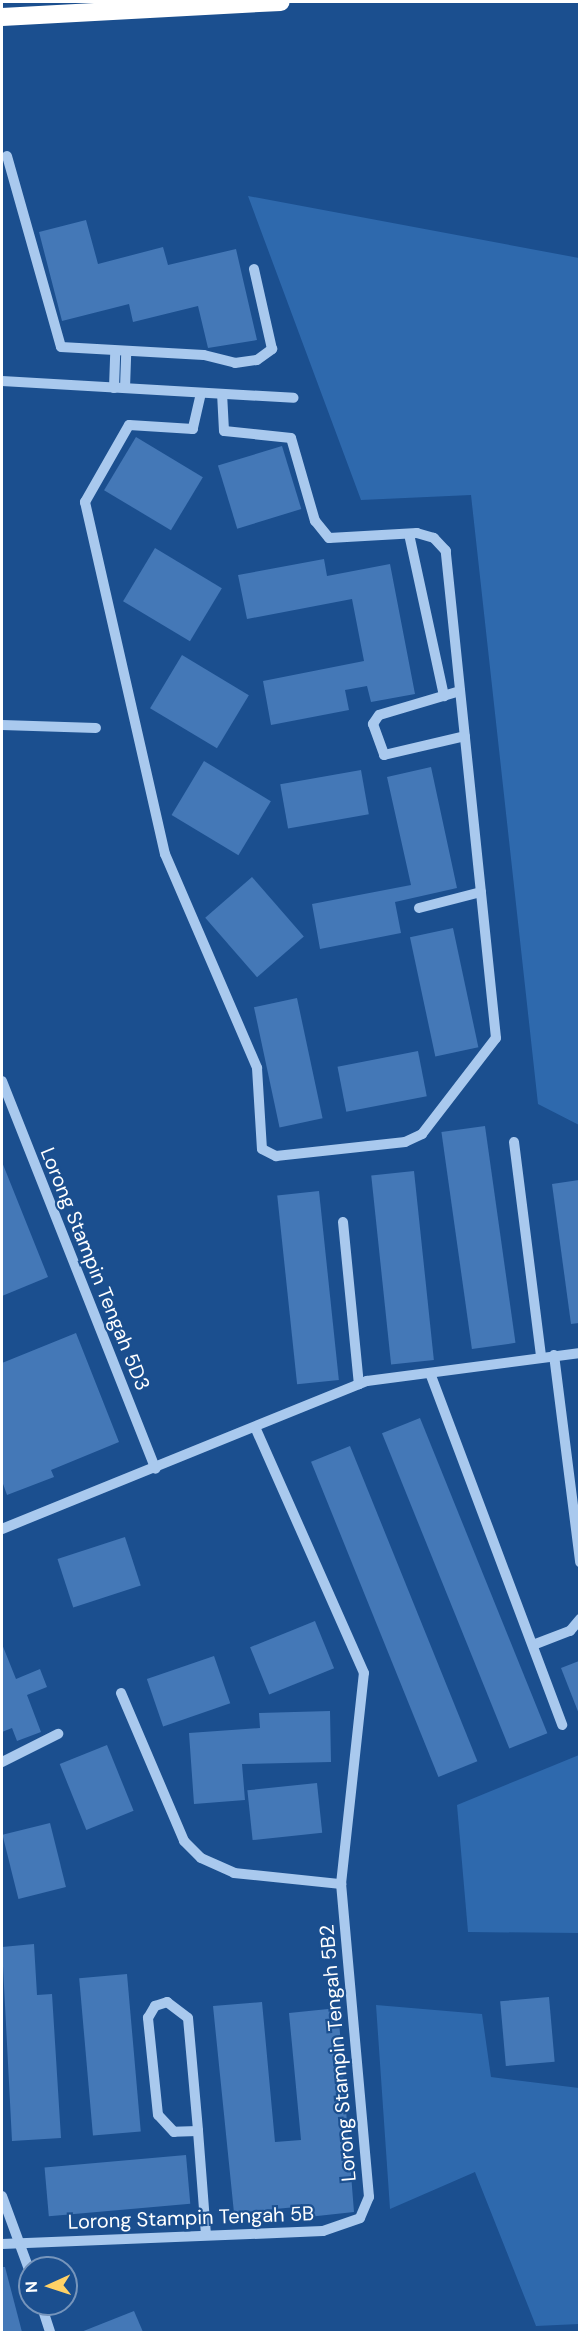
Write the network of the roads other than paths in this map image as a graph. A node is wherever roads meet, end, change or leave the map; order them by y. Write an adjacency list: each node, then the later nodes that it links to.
1 (280, 2): 2 (highway)
2 (2, 17)
3 (7, 156): 5 (street)
4 (254, 269): 5 (street)
5 (121, 351): 7 (street)
6 (2, 382): 7 (street)
7 (119, 388): 8 (street)
8 (201, 393): 9 (street); 17 (street)
9 (222, 394): 10 (street); 11 (street)
10 (294, 398)
11 (409, 534): 12 (street); 13 (street)
12 (460, 691): 13 (street); 16 (street)
13 (444, 696): 16 (street)
14 (2, 725): 15 (street)
15 (96, 728)
16 (465, 736): 17 (street)
17 (481, 892): 18 (street)
18 (419, 908)
19 (2, 1082): 28 (street, Lorong Stampin Tengah 5D3)
20 (514, 1142): 23 (street)
21 (343, 1222): 26 (street)
22 (579, 1353): 24 (street)
23 (542, 1355): 24 (street); 25 (street)
24 (554, 1355): 30 (street)
25 (430, 1373): 26 (street); 32 (street)
26 (358, 1384): 27 (street)
27 (255, 1427): 28 (street); 37 (street, Lorong Stampin Tengah 5B2)
28 (156, 1468): 29 (street)
29 (2, 1529)
30 (579, 1562)
31 (579, 1619): 32 (street)
32 (533, 1645): 34 (street)
33 (121, 1693): 37 (street)
34 (562, 1725)
35 (58, 1734): 36 (street)
36 (2, 1762)
37 (341, 1884): 40 (street, Lorong Stampin Tengah 5B2)
38 (198, 2131): 38 (street); 41 (street)
39 (2, 2196): 42 (street)
40 (360, 2218): 41 (street, Lorong Stampin Tengah 5B)
41 (206, 2235): 42 (street, Lorong Stampin Tengah 5B)
42 (20, 2243): 43 (street, Lorong Stampin Tengah 5B); 44 (street)
43 (2, 2244)
44 (24, 2256)
45 (45, 2316): 46 (street)
46 (51, 2332)

